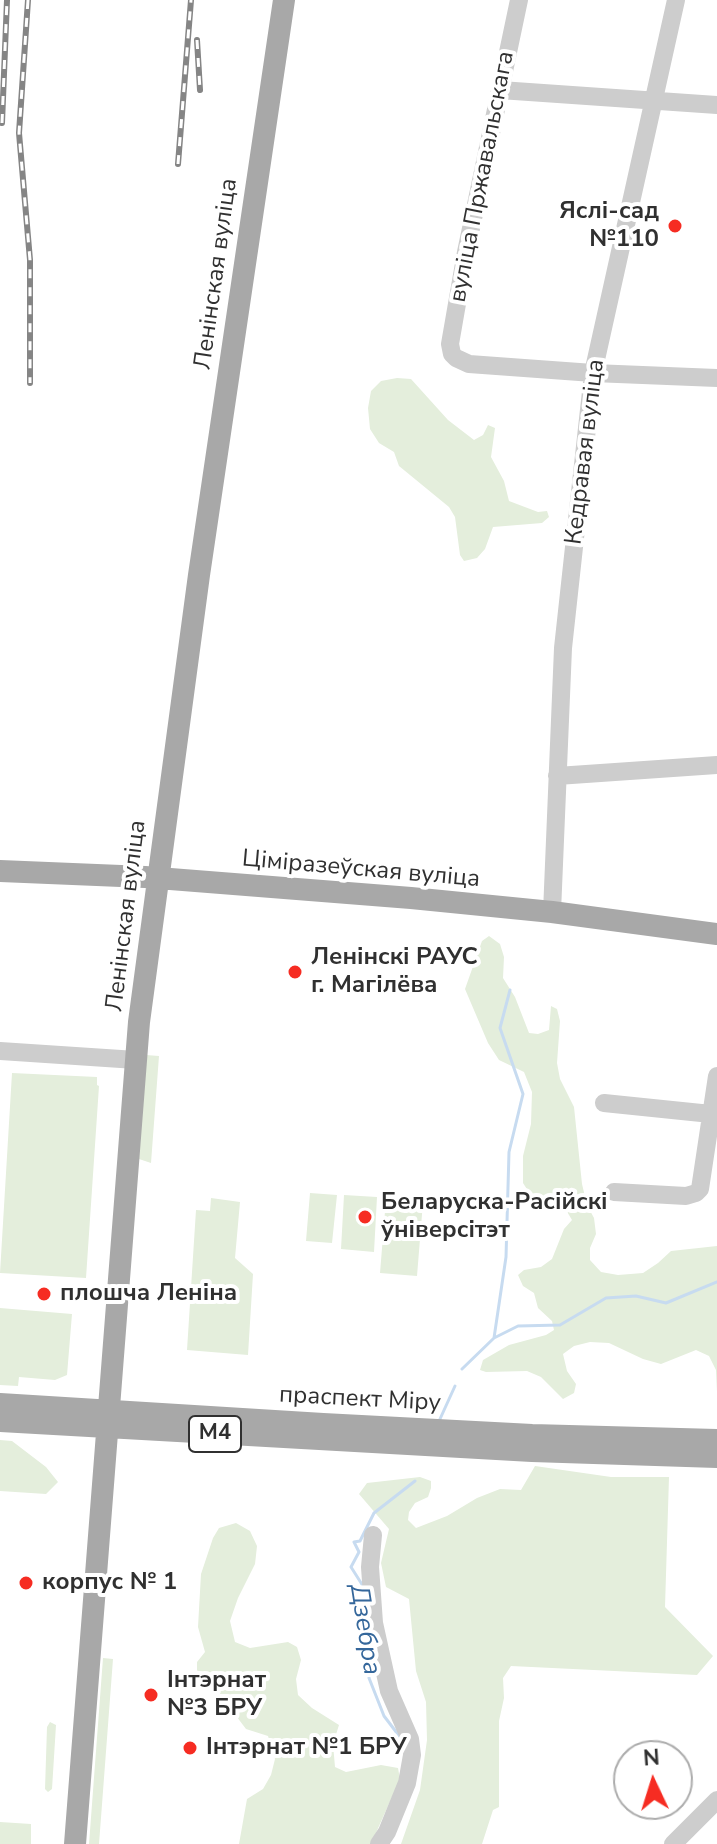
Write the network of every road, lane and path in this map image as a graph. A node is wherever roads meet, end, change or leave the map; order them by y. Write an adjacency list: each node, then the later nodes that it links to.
1 (269, 0): 13 (main road, Ленінская вуліца)
2 (284, 0): 13 (main road, Ленінская вуліца)
3 (519, 0): 5 (street, вуліца Пржавальскага)
4 (676, 0): 6 (street, Кедравая вуліца)
5 (500, 90): 6 (street); 8 (street, вуліца Пржавальскага)
6 (652, 102): 7 (street); 8 (street, Кедравая вуліца)
7 (717, 105)
8 (593, 373): 9 (street); 11 (street, Кедравая вуліца)
9 (717, 378)
10 (717, 765): 11 (street)
11 (557, 776): 14 (street, Кедравая вуліца)
12 (0, 871): 13 (main road, Ціміразеўская вуліца)
13 (151, 878): 14 (main road, Ціміразеўская вуліца); 17 (main road, Ленінская вуліца)
14 (552, 912): 15 (main road, Ціміразеўская вуліца)
15 (717, 934)
16 (0, 1051): 17 (street)
17 (130, 1060): 23 (main road, Ленінская вуліца)
18 (717, 1076): 20 (street)
19 (604, 1103): 20 (street)
20 (711, 1114): 21 (street)
21 (614, 1192)
22 (0, 1404): 23 (main road, праспект Міру / М4)
23 (102, 1419): 24 (main road, праспект Міру / М4); 26 (main road, праспект Міру / М4); 31 (main road, Ленінская вуліца); 32 (main road, Ленінская вуліца)
24 (0, 1421)
25 (717, 1440): 26 (main road, праспект Міру / М4)
26 (532, 1443): 27 (main road, праспект Міру / М4)
27 (717, 1457)
28 (373, 1535): 33 (street)
29 (717, 1800): 30 (street)
30 (682, 1841)
31 (63, 1844)
32 (75, 1844)
33 (379, 1844)

